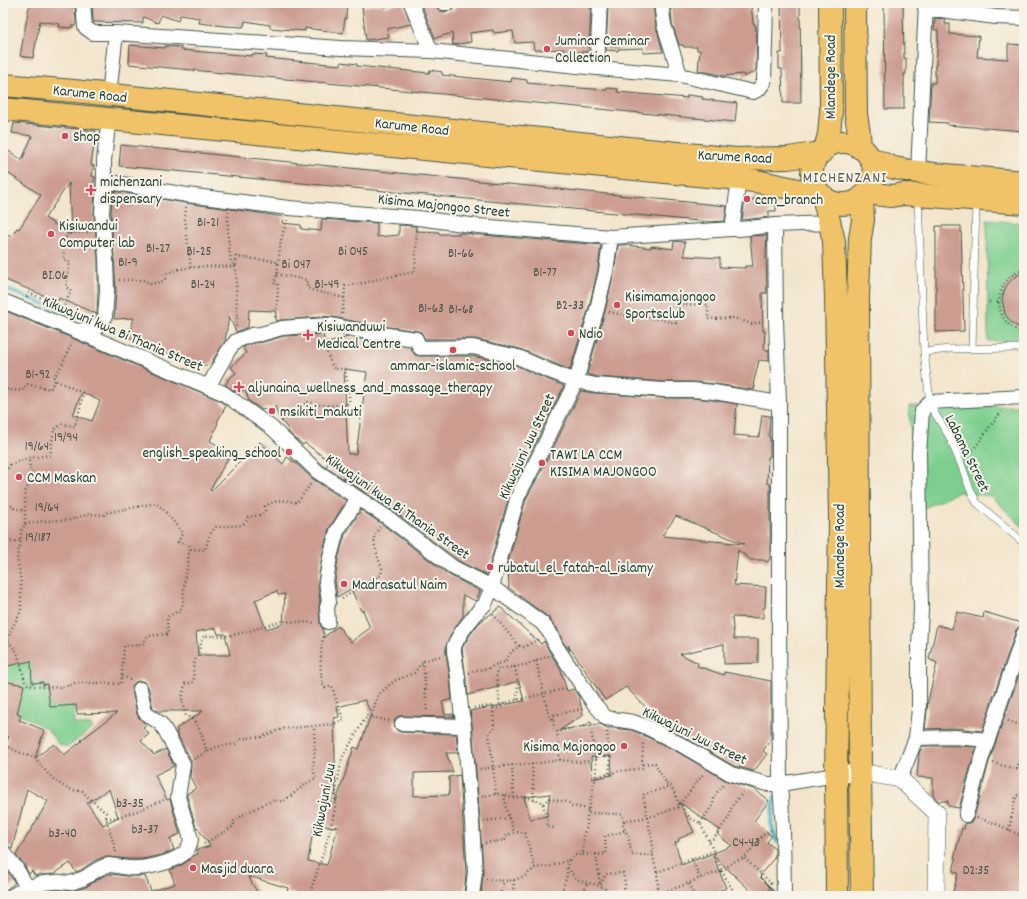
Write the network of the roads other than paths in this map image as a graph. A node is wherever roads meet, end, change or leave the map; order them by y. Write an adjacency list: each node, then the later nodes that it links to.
1 (83, 3): 12 (street)
2 (413, 3): 13 (street)
3 (444, 3): 4 (street)
4 (448, 3)
5 (600, 3): 14 (street)
6 (663, 3): 15 (street)
7 (766, 3): 15 (street)
8 (830, 3): 22 (main road, Mlandege Road)
9 (855, 3): 23 (main road, Mlandege Road)
10 (926, 5): 11 (street); 24 (street)
11 (1024, 18)
12 (116, 33): 13 (street); 17 (street)
13 (431, 51): 14 (street)
14 (597, 68): 15 (street)
15 (680, 75)
16 (3, 85): 17 (main road, Karume Road)
17 (109, 95): 18 (main road, Karume Road)
18 (145, 99): 21 (main road); 22 (main road, Karume Road)
19 (3, 109): 20 (main road, Karume Road)
20 (109, 118): 21 (main road, Karume Road); 26 (street)
21 (143, 121): 25 (main road, Karume Road)
22 (823, 151): 23 (main road); 28 (main road)
23 (865, 153): 24 (main road); 29 (main road)
24 (918, 172): 27 (main road)
25 (739, 179): 28 (main road, Karume Road); 35 (street)
26 (104, 181): 36 (street, Kisima Majongoo Street); 38 (street)
27 (1024, 182)
28 (821, 193): 29 (main road); 33 (main road, Mlandege Road)
29 (864, 195): 30 (main road); 48 (main road, Mlandege Road)
30 (918, 196): 31 (main road); 41 (lane, Labama Street)
31 (976, 200): 32 (main road); 39 (lane)
32 (1024, 203)
33 (830, 223): 34 (street, Kisima Majongoo Street); 48 (main road, Mlandege Road)
34 (775, 225): 35 (street, Kisima Majongoo Street); 46 (street)
35 (732, 229): 36 (street, Kisima Majongoo Street)
36 (611, 237): 42 (street, Kikwajuni Juu Street)
37 (3, 301): 38 (street, Kikwajuni kwa Bi Thania Street)
38 (77, 331): 43 (street, Kikwajuni kwa Bi Thania Street)
39 (972, 348): 40 (lane); 41 (lane)
40 (1024, 348)
41 (924, 352): 45 (lane, Labama Street)
42 (576, 381): 43 (street); 46 (street); 50 (street, Kikwajuni Juu Street)
43 (208, 386): 47 (street, Kikwajuni kwa Bi Thania Street)
44 (1022, 397): 45 (street)
45 (930, 402): 49 (lane, Labama Street); 56 (street)
46 (779, 403): 61 (street)
47 (357, 498): 50 (street, Kikwajuni kwa Bi Thania Street); 51 (street)
48 (849, 518): 58 (main road, Mlandege Road); 59 (main road, Mlandege Road)
49 (1024, 543)
50 (492, 587): 55 (street); 61 (street, Kikwajuni Juu Street)
51 (328, 622)
52 (1024, 633): 57 (street)
53 (140, 689): 64 (street)
54 (402, 724): 55 (street)
55 (464, 726): 66 (street)
56 (916, 738): 57 (street); 60 (street)
57 (988, 740): 62 (street)
58 (860, 772): 59 (street); 60 (street); 69 (main road, Mlandege Road)
59 (836, 775): 61 (street, Kikwajuni Juu Street); 68 (main road, Mlandege Road)
60 (900, 779): 70 (street)
61 (780, 784): 67 (street)
62 (966, 815)
63 (3, 852): 64 (street)
64 (27, 887): 65 (street)
65 (12, 896)
66 (472, 896)
67 (784, 896)
68 (837, 896)
69 (862, 896)
70 (936, 896)

